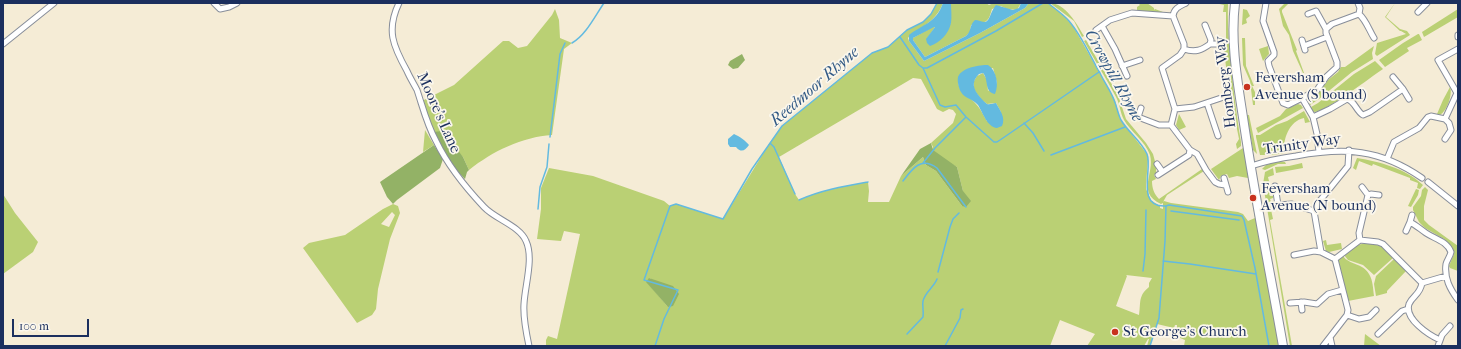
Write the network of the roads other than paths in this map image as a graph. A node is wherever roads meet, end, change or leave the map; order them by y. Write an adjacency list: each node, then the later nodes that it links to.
1 (54, 3): 21 (street)
2 (214, 3): 3 (street)
3 (237, 3)
4 (399, 3): 86 (street, Moore's Lane)
5 (1186, 3): 13 (street)
6 (1235, 3): 50 (main road, Homberg Way)
7 (1266, 3): 33 (street)
8 (1358, 3): 12 (street)
9 (1427, 3): 10 (street)
10 (1417, 4)
11 (1308, 14): 16 (street)
12 (1359, 14): 16 (street); 19 (street)
13 (1173, 16): 15 (street); 24 (street)
14 (1206, 25): 22 (street)
15 (1102, 26): 17 (street); 27 (street)
16 (1326, 29): 18 (street)
17 (1096, 30)
18 (1327, 37): 20 (street); 33 (street)
19 (1374, 38)
20 (1302, 40)
21 (3, 44)
22 (1210, 44): 23 (street); 24 (street)
23 (1217, 44)
24 (1184, 49): 37 (street)
25 (1458, 49): 31 (street)
26 (1140, 60): 27 (street)
27 (1122, 66): 28 (street)
28 (1127, 76)
29 (1393, 77): 30 (street)
30 (1403, 90): 34 (street); 38 (street)
31 (1457, 93): 39 (street)
32 (1220, 98): 35 (street)
33 (1302, 98): 38 (street)
34 (1409, 99)
35 (1207, 103): 37 (street); 41 (street)
36 (1141, 108): 40 (street)
37 (1176, 109): 40 (street)
38 (1313, 117): 47 (street)
39 (1445, 119): 44 (street); 48 (street)
40 (1171, 125): 45 (street)
41 (1214, 125): 42 (street); 43 (street)
42 (1208, 128)
43 (1218, 136)
44 (1445, 138)
45 (1190, 150): 49 (street); 54 (street)
46 (1349, 150): 47 (street, Trinity Way); 48 (street, Trinity Way); 62 (street)
47 (1318, 152): 50 (street, Trinity Way)
48 (1387, 159): 52 (street, Trinity Way)
49 (1157, 164)
50 (1251, 166): 87 (main road, Homberg Way)
51 (1224, 178): 54 (street)
52 (1422, 178)
53 (1428, 182): 61 (street)
54 (1226, 185): 57 (street)
55 (1275, 186): 62 (street)
56 (1362, 187): 58 (street)
57 (1228, 192)
58 (1368, 195): 59 (street); 66 (street)
59 (1379, 195)
60 (1458, 198): 61 (street)
61 (1456, 205)
62 (1314, 211): 67 (street)
63 (1412, 215): 64 (street)
64 (1410, 222): 65 (street); 70 (street)
65 (1406, 231)
66 (1360, 240): 69 (street); 71 (street)
67 (1322, 252): 68 (street); 69 (street)
68 (1294, 255)
69 (1335, 259): 73 (street)
70 (1446, 276): 71 (street); 74 (street)
71 (1422, 283): 78 (street)
72 (1458, 289): 74 (street)
73 (1342, 290): 76 (street); 81 (street)
74 (1453, 293): 75 (street)
75 (1458, 300)
76 (1301, 302): 77 (street); 79 (street)
77 (1290, 303)
78 (1408, 309): 83 (street); 85 (street)
79 (1302, 310)
80 (1376, 310): 81 (street)
81 (1347, 315): 84 (street)
82 (1450, 326): 85 (street)
83 (1378, 334)
84 (1330, 337): 88 (street); 89 (street)
85 (1440, 340): 90 (street)
86 (529, 346)
87 (1283, 346)
88 (1323, 346)
89 (1332, 346)
90 (1438, 346)

